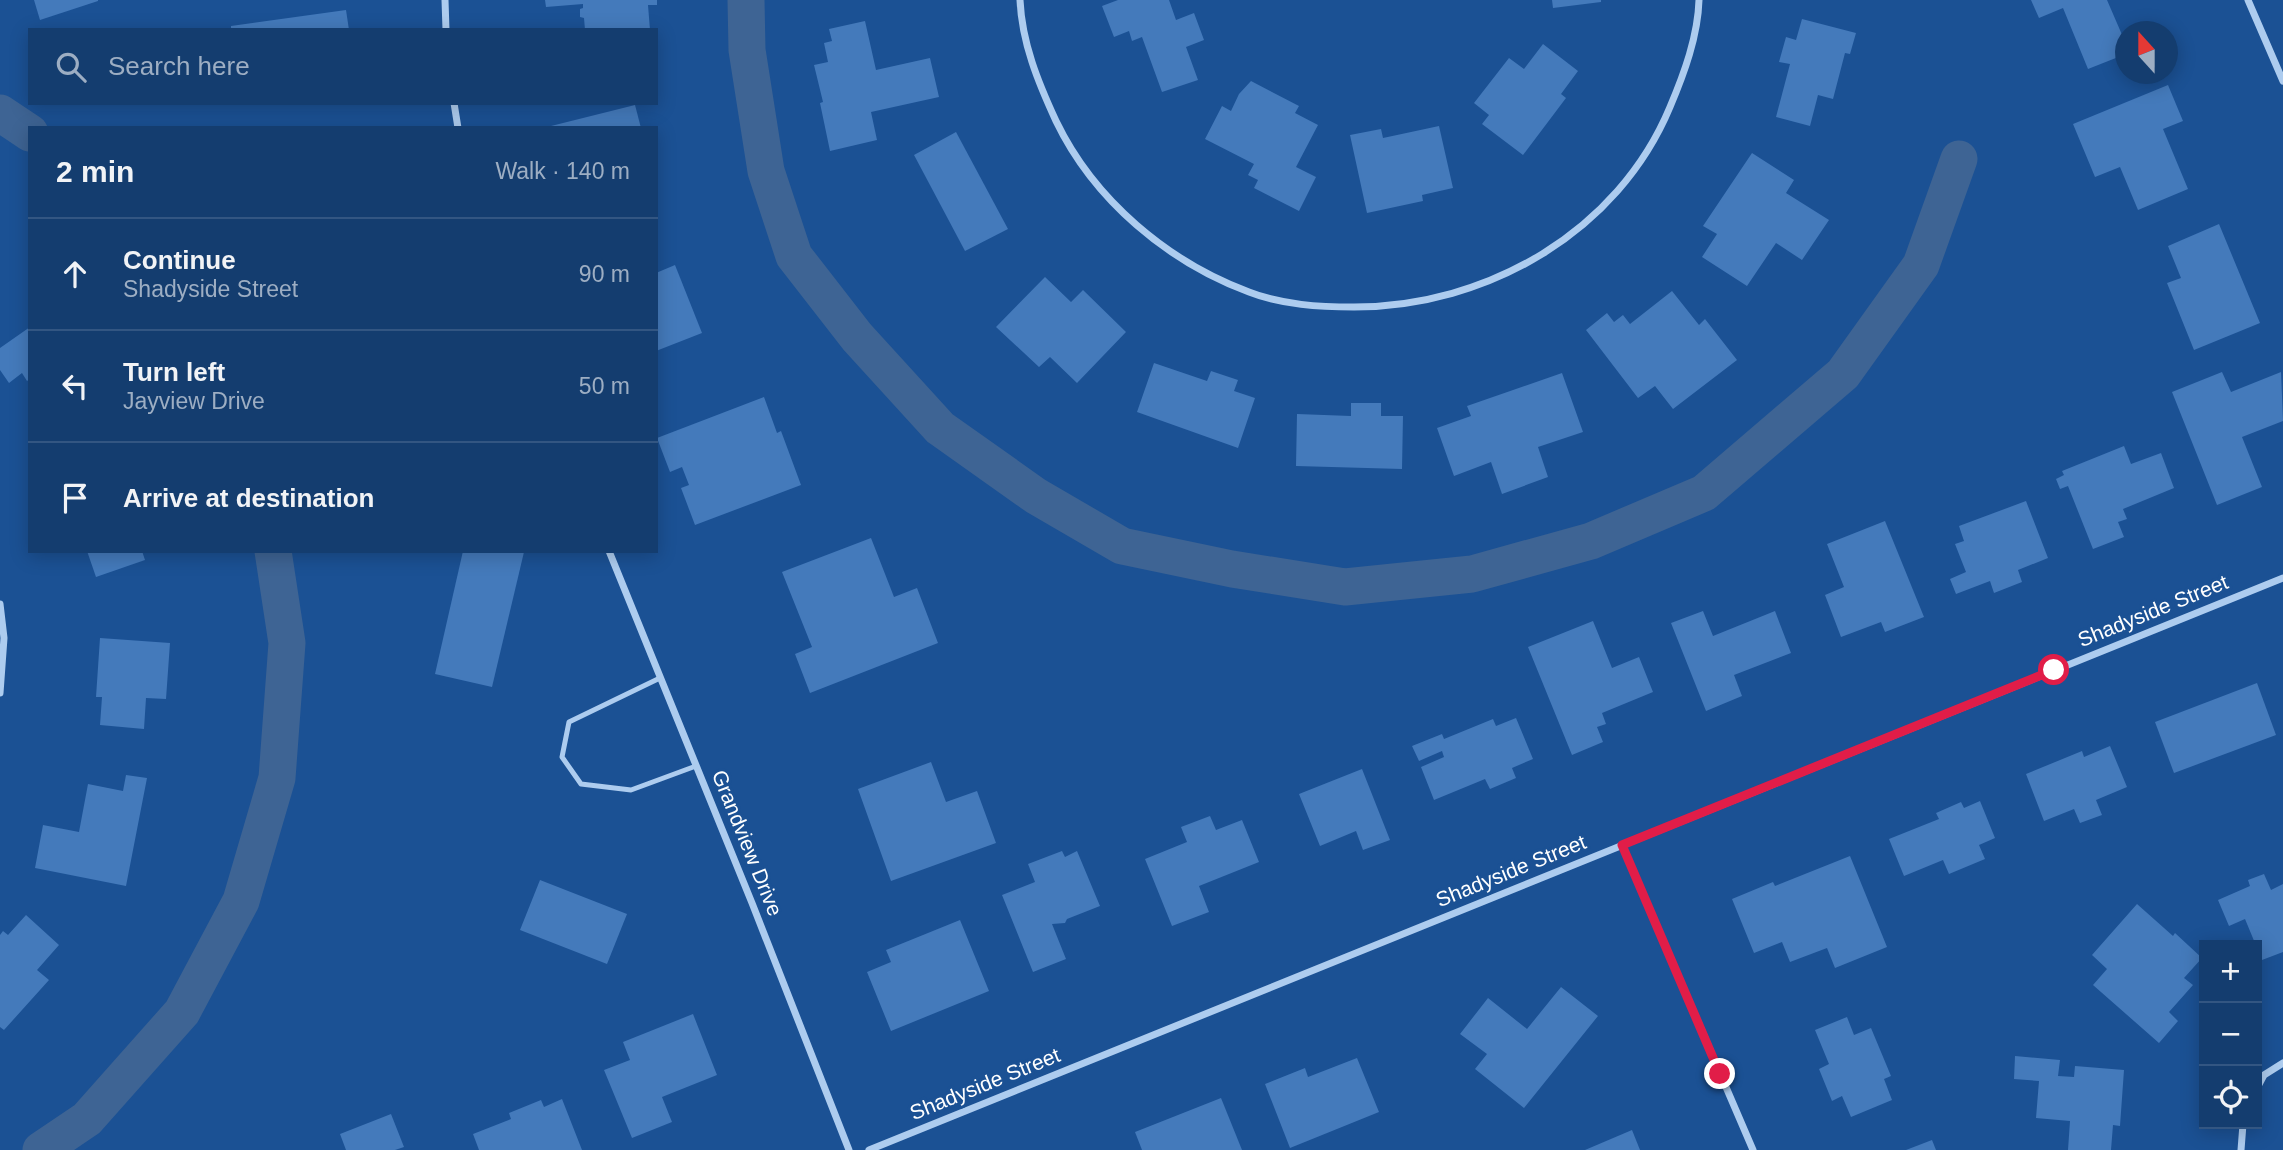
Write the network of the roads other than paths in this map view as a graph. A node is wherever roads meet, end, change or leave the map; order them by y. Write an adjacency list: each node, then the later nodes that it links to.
1 (445, 0): 5 (street)
2 (1020, 0): 3 (street)
3 (1699, 0)
4 (2248, 0): 6 (street)
5 (446, 28)
6 (2283, 81)
7 (454, 105): 8 (street)
8 (457, 126)
9 (610, 553): 12 (street, Grandview Drive)
10 (2283, 578): 15 (street, Shadyside Street)
11 (0, 604): 13 (street)
12 (660, 678): 14 (street, Grandview Drive); 14 (lane)
13 (0, 693)
14 (696, 766): 19 (street, Grandview Drive)
15 (1622, 845): 20 (street, Shadyside Street); 21 (street)
16 (2283, 1063): 17 (street)
17 (2262, 1078)
18 (2243, 1129): 22 (street)
19 (849, 1150)
20 (869, 1150)
21 (1753, 1150)
22 (2241, 1150)

